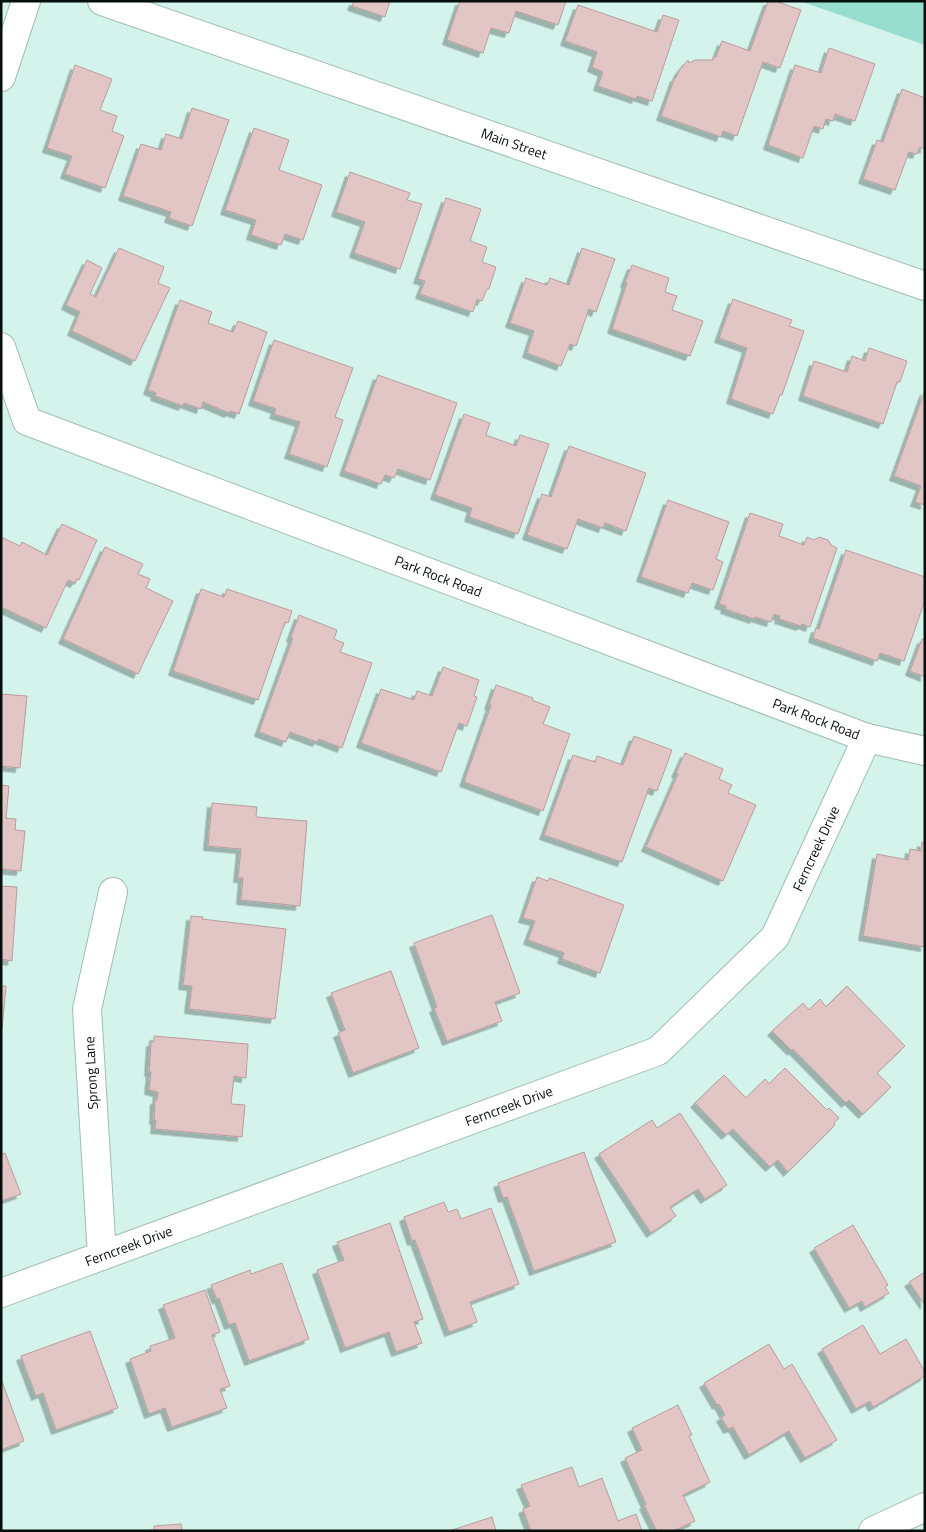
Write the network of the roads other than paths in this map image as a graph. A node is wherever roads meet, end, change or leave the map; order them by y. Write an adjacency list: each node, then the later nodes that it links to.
1 (26, 1): 3 (street)
2 (102, 1): 4 (street, Main Street)
3 (1, 76)
4 (925, 286)
5 (1, 347): 6 (street, Park Rock Road)
6 (867, 738): 7 (street, Park Rock Road); 9 (street, Ferncreek Drive)
7 (925, 751)
8 (113, 892): 9 (street, Sprong Lane)
9 (102, 1256): 10 (street, Ferncreek Drive)
10 (1, 1293)
11 (925, 1507): 12 (street)
12 (873, 1531)

